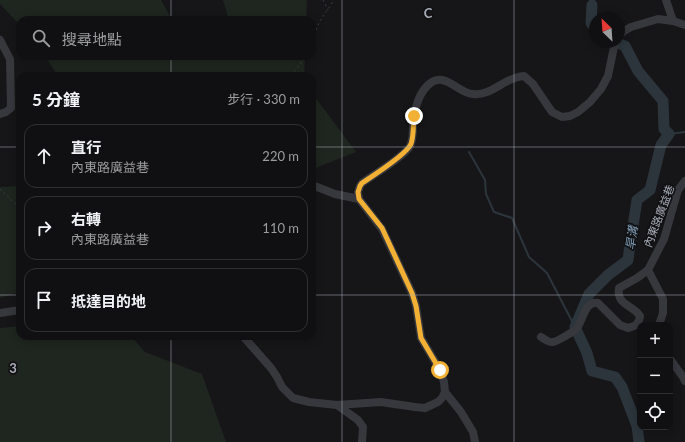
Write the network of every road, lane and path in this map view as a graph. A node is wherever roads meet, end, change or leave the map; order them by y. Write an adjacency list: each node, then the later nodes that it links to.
1 (323, 0): 4 (path)
2 (334, 0): 4 (path)
3 (666, 0): 5 (street)
4 (328, 11): 7 (path)
5 (673, 21): 6 (street); 8 (street)
6 (685, 25)
7 (316, 30)
8 (625, 30)
9 (0, 40): 13 (street)
10 (614, 48): 17 (street)
11 (302, 60): 12 (path)
12 (292, 72)
13 (0, 114)
14 (685, 181): 19 (street, 內東路廣益巷)
15 (316, 187): 17 (street)
16 (0, 189): 18 (path)
17 (359, 199): 27 (street)
18 (16, 204)
19 (648, 270): 22 (street); 23 (street)
20 (16, 311): 21 (street)
21 (0, 313)
22 (660, 322)
23 (541, 337)
24 (246, 340): 28 (street)
25 (673, 363): 26 (street)
26 (685, 381)
27 (446, 392): 28 (street); 30 (street)
28 (337, 405): 29 (street)
29 (362, 442)
30 (475, 442)

